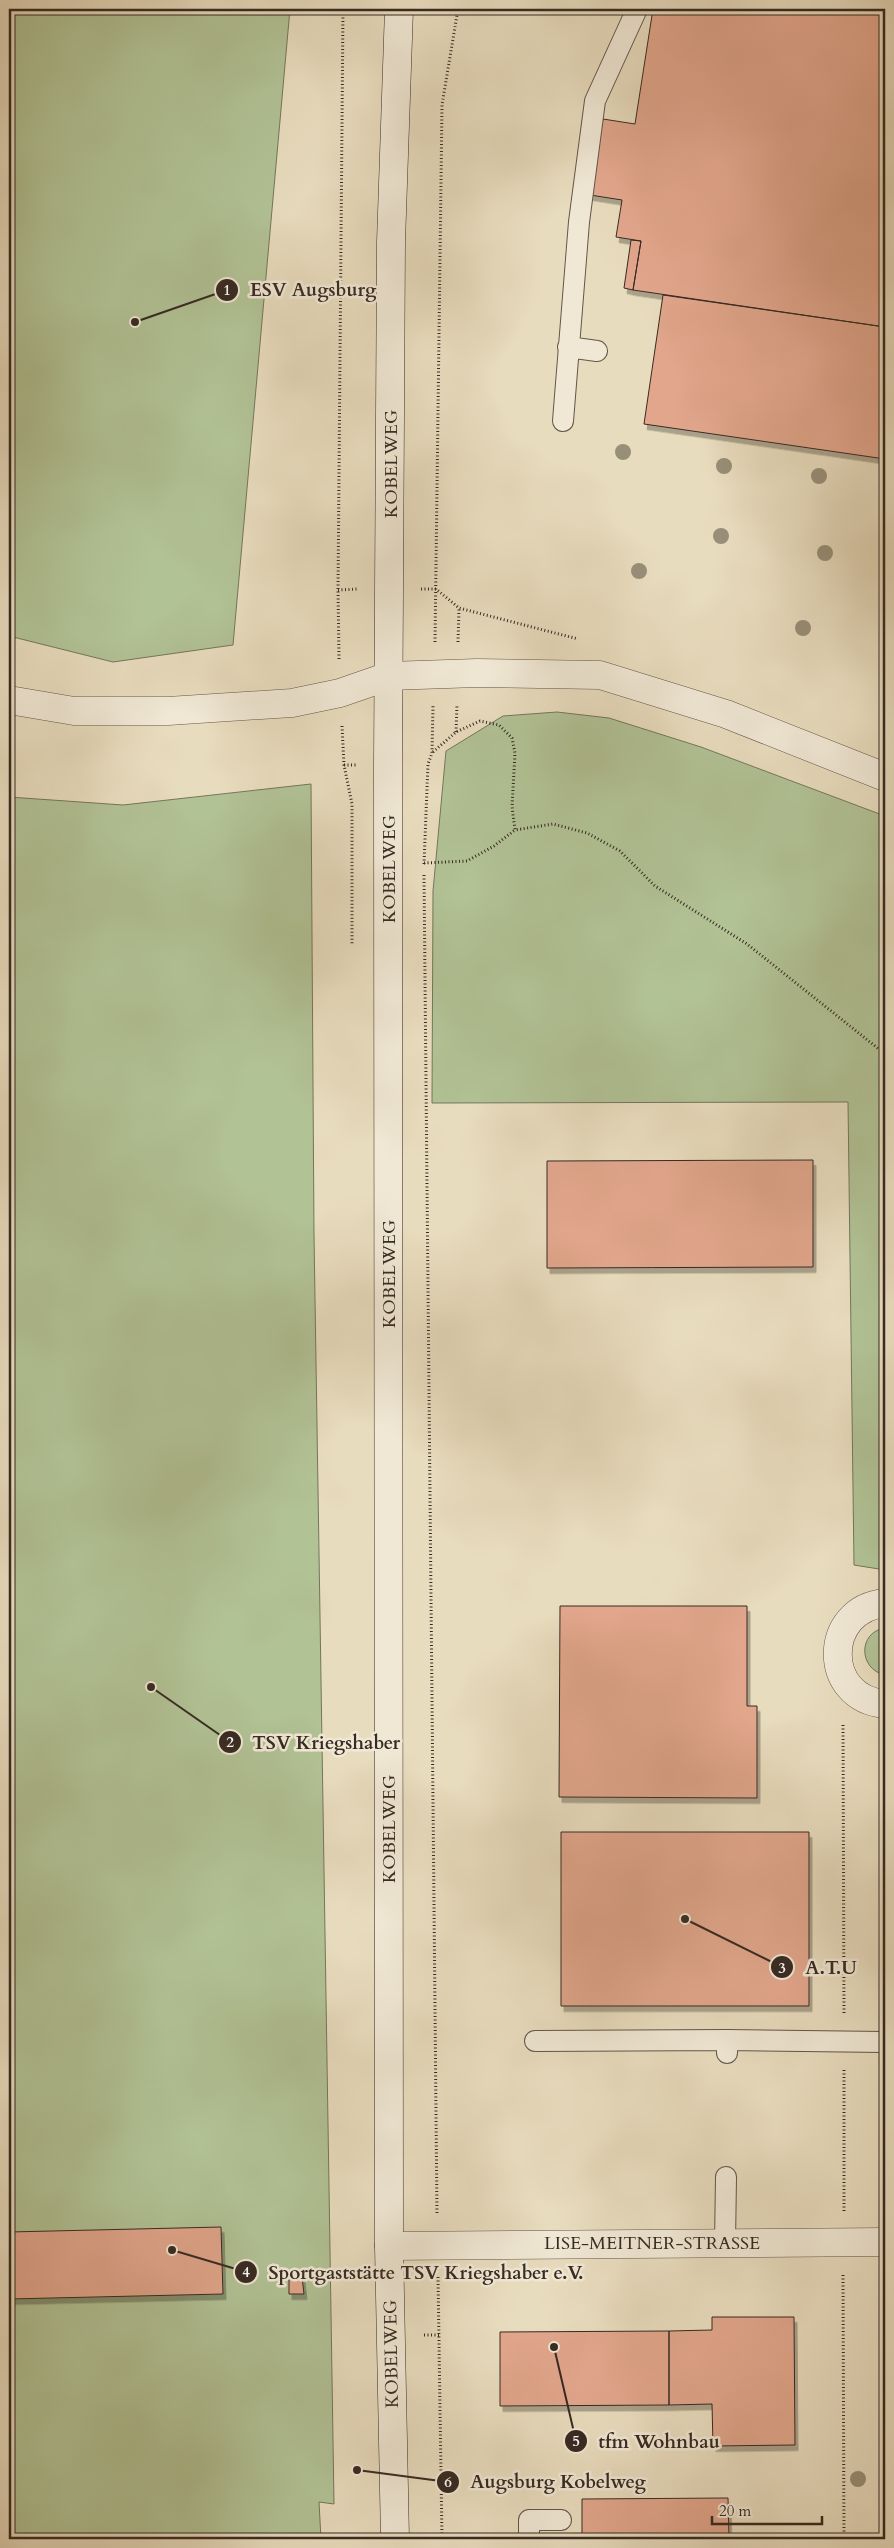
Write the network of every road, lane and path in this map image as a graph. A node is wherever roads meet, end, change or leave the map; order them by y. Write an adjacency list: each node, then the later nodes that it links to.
1 (343, 9): 12 (path)
2 (399, 9): 11 (main road, KOBELWEG)
3 (458, 9): 10 (path, KOBELWEG)
4 (637, 9): 5 (lane)
5 (568, 347): 6 (lane); 7 (lane)
6 (597, 351)
7 (563, 421)
8 (885, 590): 9 (path)
9 (882, 611)
10 (434, 674): 11 (main road); 14 (path, KOBELWEG); 16 (main road)
11 (389, 676): 12 (main road); 31 (main road, KOBELWEG)
12 (340, 693): 13 (main road); 15 (path)
13 (9, 700)
14 (432, 752): 17 (path); 18 (path, KOBELWEG)
15 (344, 765)
16 (885, 777)
17 (515, 830): 18 (path); 19 (path)
18 (424, 863): 30 (path, KOBELWEG)
19 (885, 1054)
20 (885, 1603): 21 (main road)
21 (885, 1704)
22 (844, 1724): 23 (path)
23 (844, 2041): 24 (lane); 25 (lane); 27 (path)
24 (535, 2042)
25 (885, 2042)
26 (726, 2176): 29 (lane)
27 (843, 2242): 28 (main road, LISE-MEITNER-STRASSE); 29 (main road, LISE-MEITNER-STRASSE); 36 (path)
28 (885, 2242)
29 (725, 2243): 30 (main road, LISE-MEITNER-STRASSE)
30 (437, 2245): 31 (main road, LISE-MEITNER-STRASSE); 34 (path, KOBELWEG)
31 (389, 2246): 33 (main road, KOBELWEG)
32 (561, 2520): 35 (lane)
33 (395, 2539)
34 (442, 2539)
35 (529, 2539)
36 (844, 2539)

